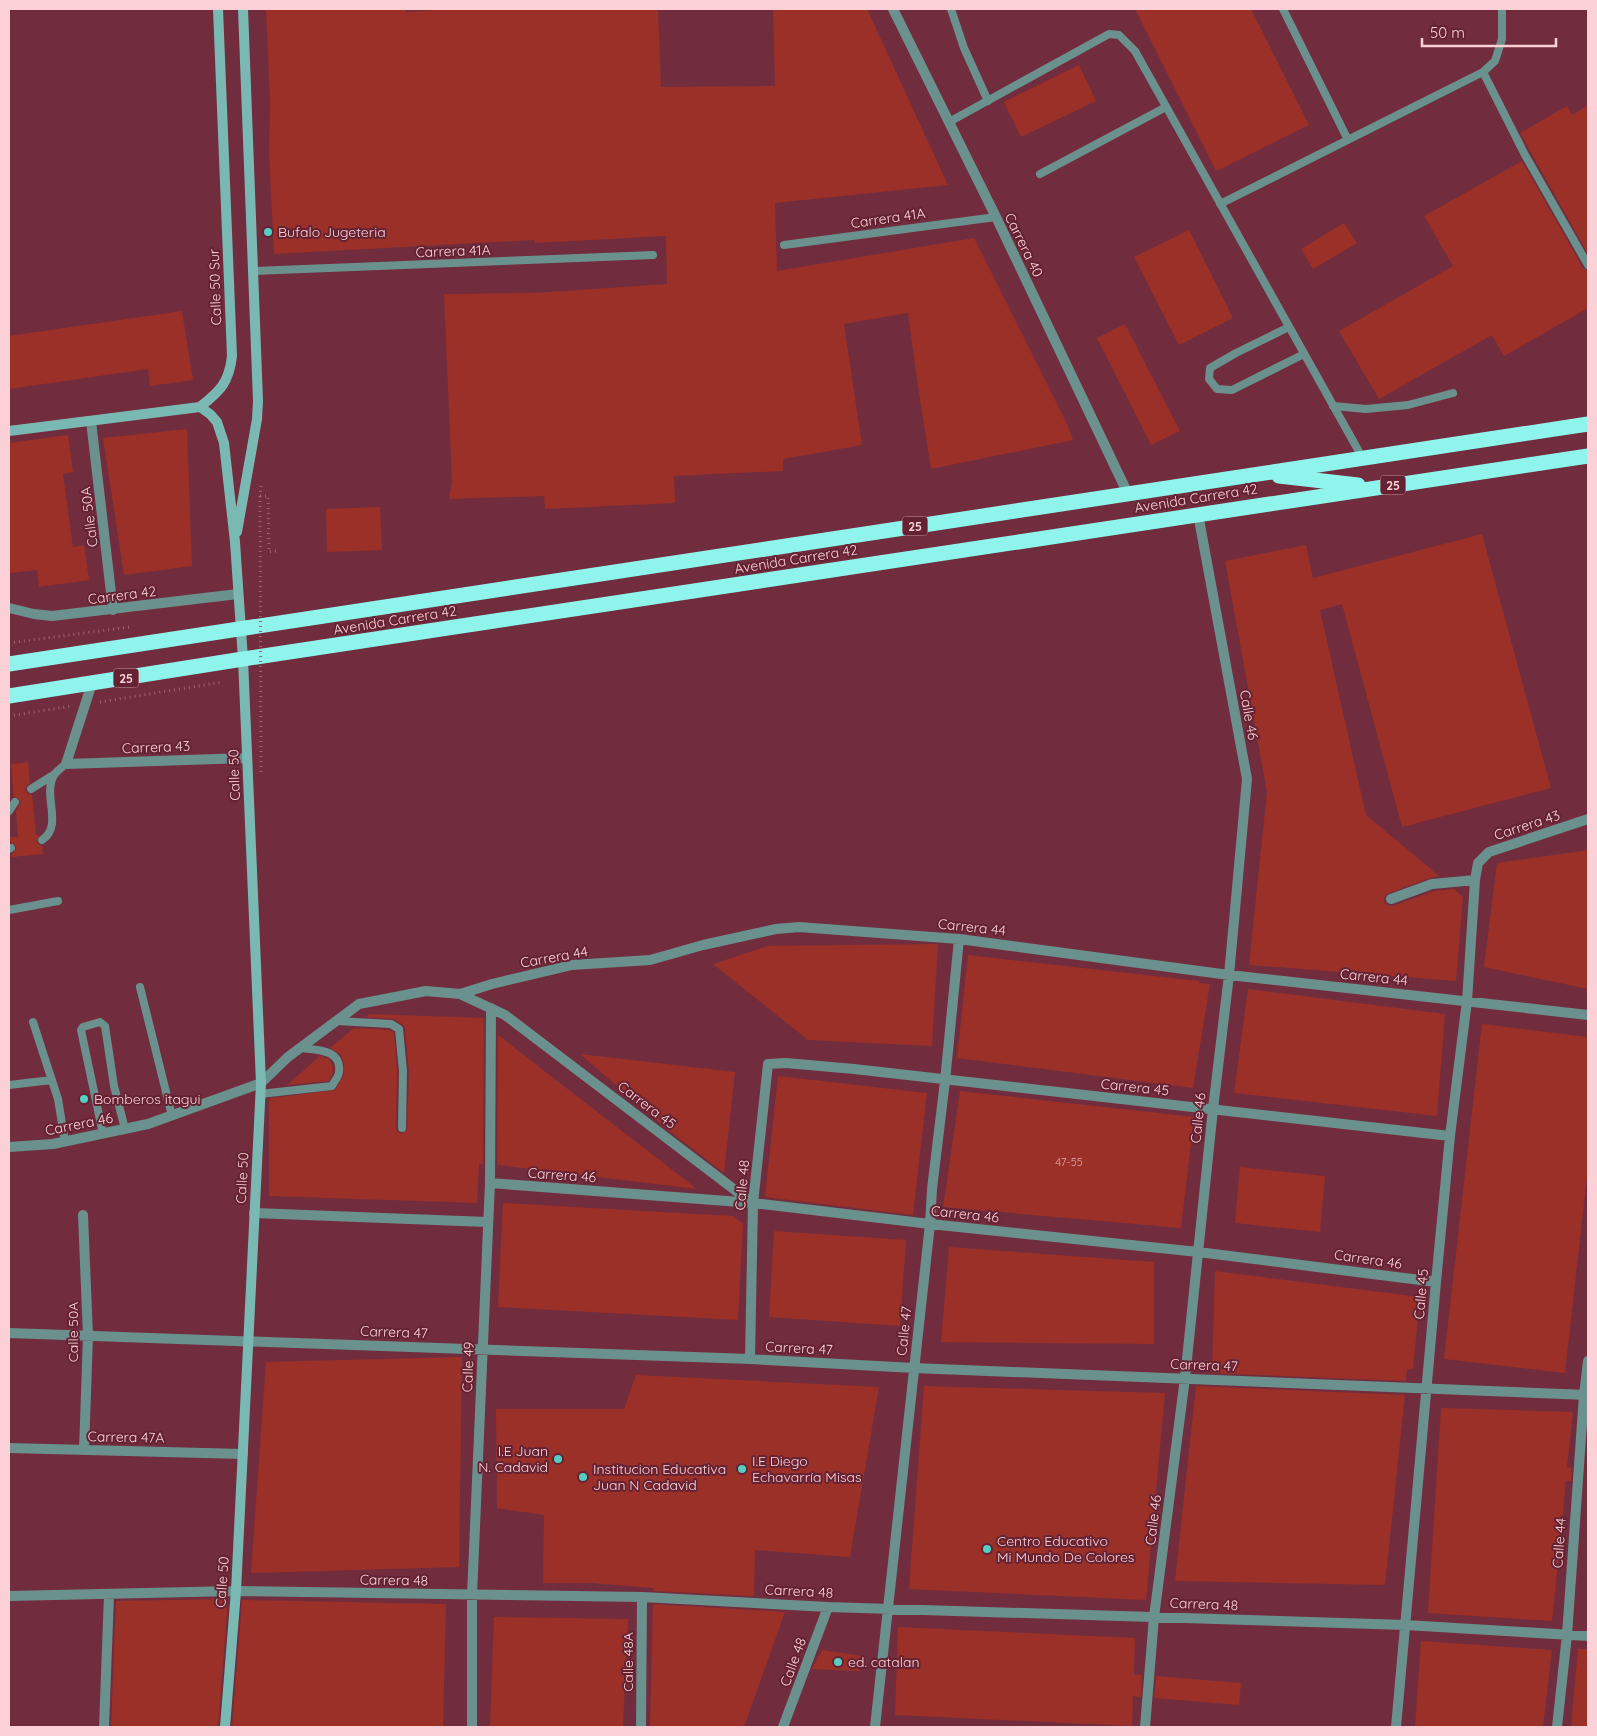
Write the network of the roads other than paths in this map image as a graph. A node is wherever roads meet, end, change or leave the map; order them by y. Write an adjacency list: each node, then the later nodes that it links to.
1 (218, 9): 23 (street, Calle 50 Sur)
2 (243, 9): 18 (street)
3 (893, 9): 10 (street, Carrera 40)
4 (951, 9): 8 (lane)
5 (1283, 9): 11 (lane)
6 (1502, 9): 7 (lane)
7 (1482, 72): 11 (lane); 17 (lane)
8 (988, 101): 9 (lane); 10 (lane)
9 (1166, 107): 12 (lane); 13 (lane)
10 (949, 122): 14 (street, Carrera 40)
11 (1348, 140): 13 (lane)
12 (1040, 174)
13 (1220, 204): 19 (lane)
14 (996, 217): 15 (lane, Carrera 41A); 31 (street, Carrera 40)
15 (784, 245)
16 (653, 255): 18 (lane, Carrera 41A)
17 (1588, 265)
18 (254, 271): 33 (street)
19 (1289, 327): 20 (lane); 20 (lane)
20 (1304, 354): 22 (lane)
21 (1453, 393): 22 (lane)
22 (1333, 406): 28 (lane)
23 (200, 407): 24 (street); 33 (street)
24 (91, 421): 26 (street); 36 (street, Calle 50A)
25 (1588, 424): 28 (highway, Avenida Carrera 42 / 25)
26 (9, 431)
27 (1588, 456): 30 (highway, Avenida Carrera 42 / 25)
28 (1362, 457): 29 (highway, Avenida Carrera 42 / 25)
29 (1257, 474): 30 (highway); 31 (highway, Avenida Carrera 42 / 25)
30 (1378, 487): 32 (highway, Avenida Carrera 42 / 25)
31 (1128, 494): 37 (highway, Avenida Carrera 42 / 25)
32 (1198, 514): 38 (highway, Avenida Carrera 42 / 25); 56 (street, Calle 46)
33 (235, 542): 34 (street)
34 (238, 594): 36 (street, Carrera 42); 37 (street)
35 (9, 608): 36 (street, Carrera 42)
36 (114, 610)
37 (241, 630): 38 (street, Calle 50); 39 (highway, Avenida Carrera 42 / 25)
38 (243, 659): 40 (highway, Avenida Carrera 42 / 25); 42 (street, Calle 50)
39 (9, 664)
40 (92, 683): 41 (highway, Avenida Carrera 42 / 25); 43 (street)
41 (9, 696)
42 (247, 758): 43 (street, Carrera 43); 69 (street, Calle 50)
43 (66, 764): 44 (lane)
44 (55, 774): 45 (lane); 49 (lane)
45 (31, 789)
46 (15, 802): 47 (lane)
47 (9, 811)
48 (1588, 819): 50 (street, Carrera 43)
49 (42, 840)
50 (1478, 863): 51 (street, Calle 45)
51 (1475, 880): 52 (street); 59 (street, Calle 45)
52 (1391, 899)
53 (58, 901): 54 (lane)
54 (9, 910)
55 (959, 939): 56 (street, Carrera 44); 58 (street, Carrera 44); 68 (street, Calle 47)
56 (1229, 975): 59 (street, Carrera 44); 72 (street, Calle 46)
57 (140, 987): 73 (lane)
58 (460, 994): 60 (street, Carrera 44); 61 (street, Carrera 45)
59 (1466, 1001): 62 (street, Carrera 44); 77 (street, Calle 45)
60 (359, 1004): 63 (street, Carrera 46)
61 (491, 1008): 80 (street, Calle 49); 81 (street, Carrera 45)
62 (1588, 1014)
63 (337, 1021): 65 (street, Carrera 46); 74 (lane)
64 (33, 1022): 67 (lane)
65 (301, 1048): 69 (street, Carrera 46); 71 (lane)
66 (818, 1066): 68 (street, Carrera 45); 81 (street, Calle 48)
67 (52, 1080): 70 (lane); 78 (lane)
68 (945, 1081): 72 (street, Carrera 45); 85 (street, Calle 47)
69 (261, 1083): 71 (street, Calle 50); 73 (street, Carrera 46)
70 (9, 1085)
71 (260, 1094): 82 (street, Calle 50)
72 (1213, 1109): 77 (street, Carrera 45); 86 (street, Calle 46)
73 (172, 1116): 75 (street, Carrera 46)
74 (402, 1128)
75 (125, 1129): 76 (street, Carrera 46); 76 (lane)
76 (103, 1134): 78 (street, Carrera 46)
77 (1450, 1136): 87 (street, Calle 45)
78 (65, 1142): 79 (street, Carrera 46)
79 (9, 1147)
80 (490, 1183): 81 (street, Carrera 46); 84 (street, Calle 49)
81 (753, 1203): 85 (street, Carrera 46); 92 (street, Calle 48)
82 (254, 1213): 84 (street); 90 (street, Calle 50)
83 (83, 1215): 89 (street, Calle 50A)
84 (488, 1222): 91 (street, Calle 49)
85 (930, 1224): 86 (street, Carrera 46); 94 (street, Calle 47)
86 (1198, 1252): 87 (street, Carrera 46); 95 (street, Calle 46)
87 (1436, 1282): 96 (street, Calle 45)
88 (9, 1333): 89 (street, Carrera 47)
89 (88, 1336): 90 (street, Carrera 47); 99 (street, Calle 50A)
90 (248, 1342): 91 (street, Carrera 47); 100 (street, Calle 50)
91 (482, 1350): 92 (street, Carrera 47); 103 (street, Calle 49)
92 (750, 1359): 94 (street, Carrera 47)
93 (1588, 1361): 97 (street, Calle 44)
94 (914, 1368): 95 (street, Carrera 47); 107 (street, Calle 47)
95 (1185, 1378): 96 (street, Carrera 47); 108 (street, Calle 46)
96 (1426, 1388): 97 (street, Carrera 47); 109 (street, Calle 45)
97 (1586, 1395): 110 (street, Calle 44)
98 (9, 1448): 99 (street, Carrera 47A)
99 (84, 1450): 100 (street, Carrera 47A)
100 (243, 1454): 101 (street, Calle 50)
101 (236, 1591): 102 (street, Carrera 48); 103 (street, Carrera 48); 113 (street, Calle 50)
102 (109, 1595): 104 (street, Carrera 48); 112 (street)
103 (472, 1595): 105 (street, Carrera 48); 114 (street, Calle 49)
104 (9, 1596)
105 (642, 1597): 106 (street, Carrera 48); 115 (street, Calle 48A)
106 (828, 1607): 107 (street, Carrera 48); 116 (street, Calle 48)
107 (887, 1608): 108 (street, Carrera 48); 117 (street, Calle 47)
108 (1154, 1617): 109 (street, Carrera 48); 118 (street, Calle 46)
109 (1406, 1625): 110 (street, Carrera 48); 119 (street, Calle 45)
110 (1567, 1635): 111 (street, Carrera 48); 120 (street, Calle 44)
111 (1588, 1636)
112 (104, 1727)
113 (225, 1727)
114 (472, 1727)
115 (641, 1727)
116 (783, 1727)
117 (874, 1727)
118 (1145, 1727)
119 (1396, 1727)
120 (1557, 1727)

